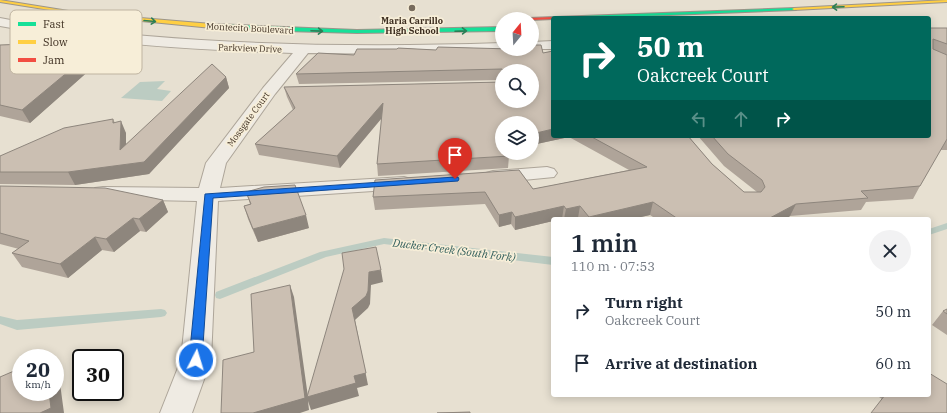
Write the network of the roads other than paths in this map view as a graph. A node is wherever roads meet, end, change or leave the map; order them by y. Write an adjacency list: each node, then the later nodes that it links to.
1 (0, 1): 4 (main road, Montecito Boulevard, one-way to 4)
2 (60, 1): 5 (main road, Montecito Boulevard)
3 (947, 1): 7 (main road, one-way to 7)
4 (53, 10)
5 (121, 10)
6 (142, 13): 10 (main road, Montecito Boulevard)
7 (607, 16)
8 (551, 18): 9 (main road)
9 (539, 19)
10 (495, 20)
11 (142, 21): 16 (main road, Montecito Boulevard, one-way to 16)
12 (0, 22): 13 (street, Parkview Drive)
13 (10, 24)
14 (551, 27): 15 (main road)
15 (539, 28)
16 (495, 29)
17 (142, 40): 21 (street, Parkview Drive)
18 (551, 45): 19 (street)
19 (539, 46)
20 (495, 47): 21 (street, Parkview Drive)
21 (302, 50): 23 (street, Mossgate Court)
22 (293, 90): 23 (street)
23 (269, 91): 28 (street, Mossgate Court)
24 (547, 173): 25 (street)
25 (476, 178)
26 (421, 182): 28 (street)
27 (85, 193): 28 (street)
28 (208, 196): 29 (street, Mossgate Court)
29 (176, 413)

